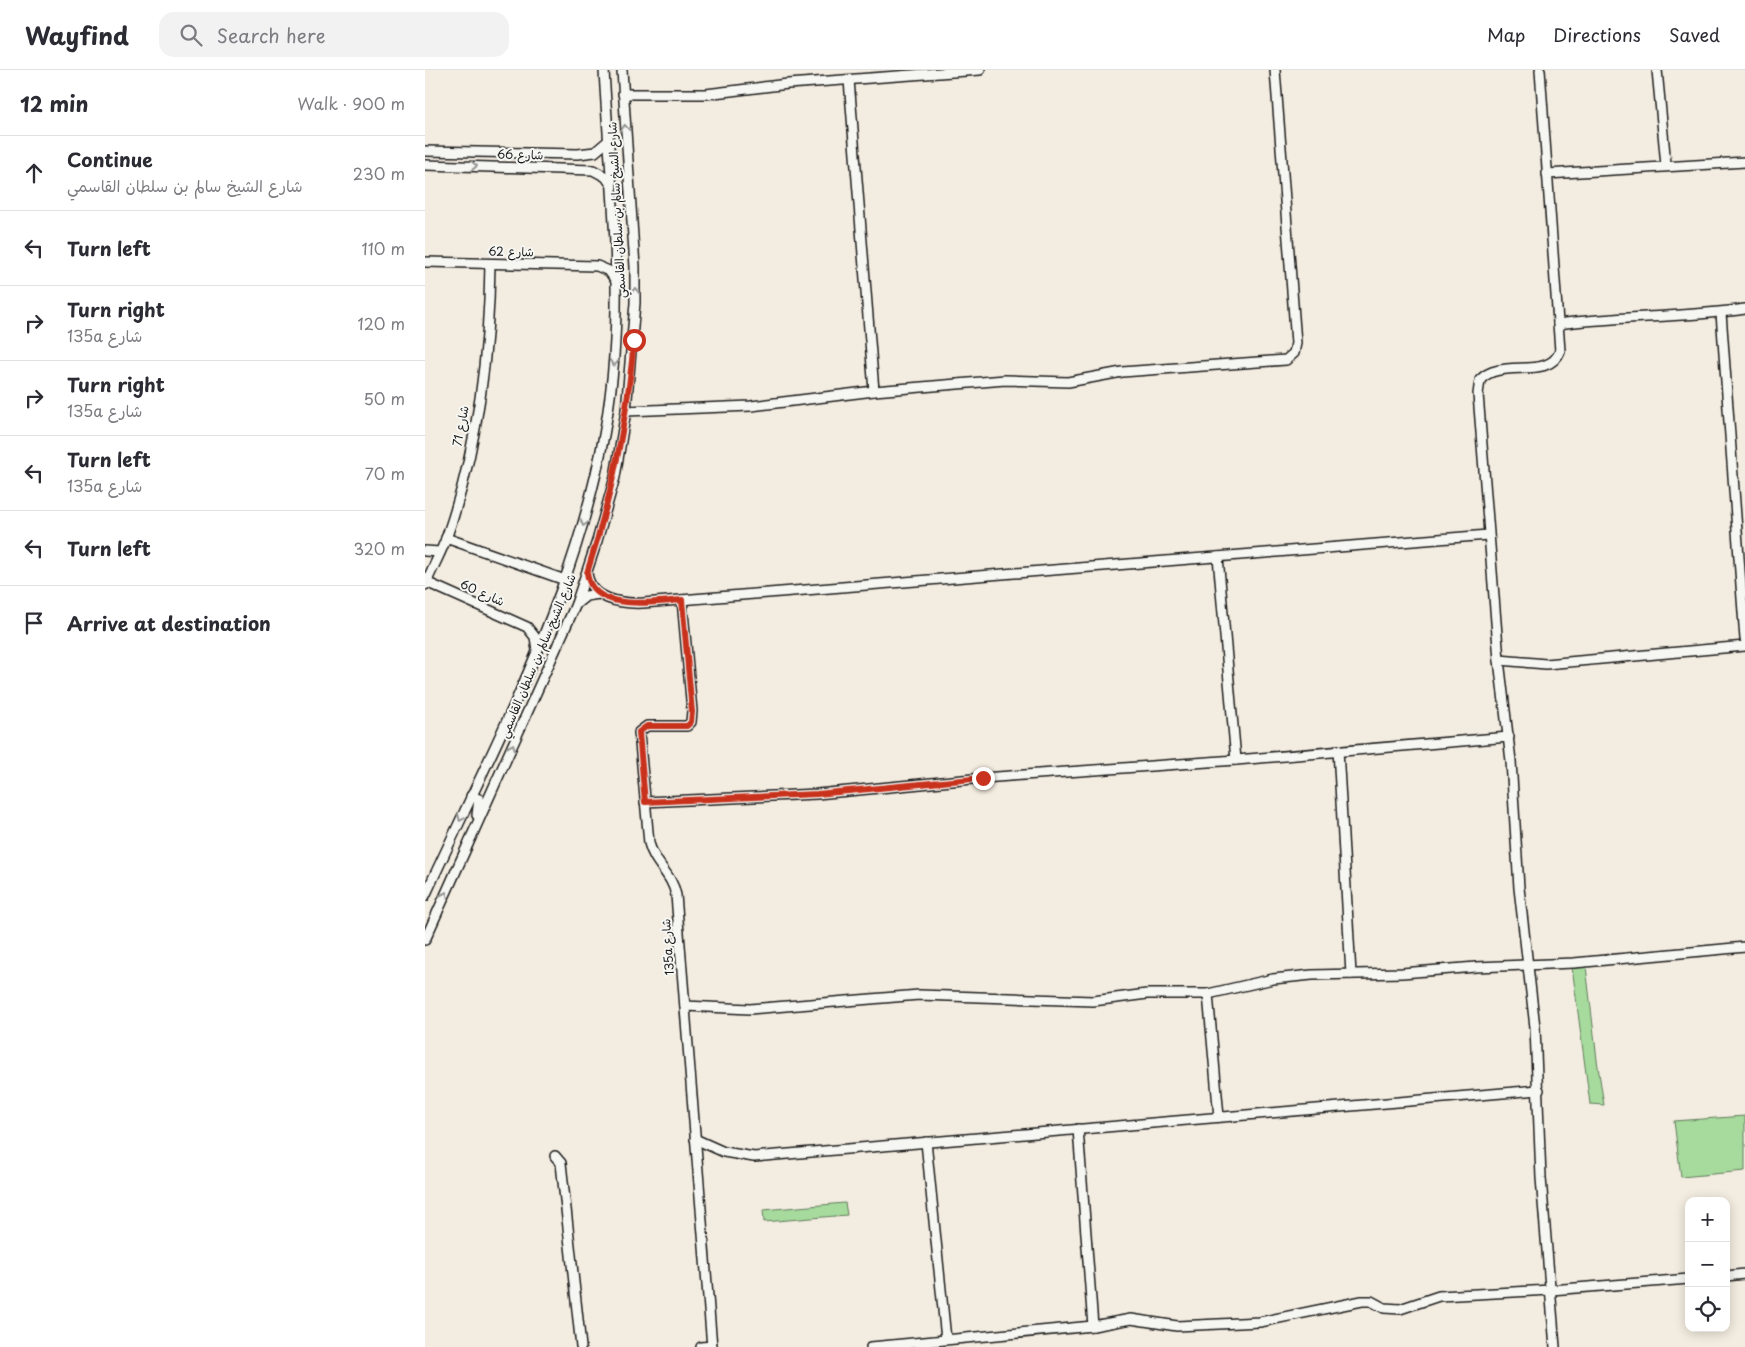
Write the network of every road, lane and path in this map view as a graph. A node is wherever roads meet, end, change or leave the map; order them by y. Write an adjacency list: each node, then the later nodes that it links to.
1 (604, 70): 9 (street, شارع الشيخ سالم بن سلطان القاسمي)
2 (622, 70): 8 (street, شارع الشيخ سالم بن سلطان القاسمي)
3 (980, 70): 7 (street)
4 (1275, 70): 26 (street)
5 (1540, 70): 16 (street)
6 (1657, 70): 14 (street)
7 (849, 80): 8 (street); 26 (street)
8 (623, 94): 27 (street, شارع الشيخ سالم بن سلطان القاسمي, one-way to 8)
9 (607, 141): 11 (street, شارع 66); 17 (street, شارع الشيخ سالم بن سلطان القاسمي)
10 (425, 151): 11 (street, شارع 66)
11 (578, 154): 15 (street)
12 (1745, 162): 14 (street)
13 (425, 165): 15 (street, شارع 66, one-way to 15)
14 (1666, 165): 16 (street)
15 (563, 168): 17 (street, شارع 66)
16 (1547, 174): 25 (street)
17 (610, 182): 18 (street, شارع الشيخ سالم بن سلطان القاسمي)
18 (615, 248): 21 (street); 22 (street, شارع الشيخ سالم بن سلطان القاسمي)
19 (425, 262): 20 (street, شارع 62)
20 (490, 264): 21 (street, شارع 62); 30 (street, شارع 71)
21 (597, 266): 22 (street)
22 (616, 282): 35 (street, شارع الشيخ سالم بن سلطان القاسمي, one-way to 35)
23 (1745, 309): 24 (street)
24 (1721, 313): 25 (street); 28 (street)
25 (1558, 324): 29 (street)
26 (874, 391): 27 (street)
27 (626, 411): 34 (street, شارع الشيخ سالم بن سلطان القاسمي)
28 (1741, 518): 42 (street)
29 (1488, 535): 33 (street); 45 (street)
30 (446, 538): 32 (street, شارع 71); 35 (street)
31 (425, 551): 32 (street)
32 (440, 552): 36 (street, شارع 71)
33 (1218, 557): 38 (street); 48 (street)
34 (587, 573): 37 (street); 39 (street, شارع الشيخ سالم بن سلطان القاسمي)
35 (565, 580): 40 (street, شارع الشيخ سالم بن سلطان القاسمي)
36 (426, 583): 41 (street, شارع 60)
37 (599, 594): 38 (street); 39 (street)
38 (682, 600): 50 (street, 135a شارع)
39 (576, 604): 51 (street, شارع الشيخ سالم بن سلطان القاسمي, one-way to 39)
40 (550, 621): 41 (street); 44 (street, شارع الشيخ سالم بن سلطان القاسمي)
41 (527, 627): 44 (street)
42 (1745, 639)
43 (1745, 646): 45 (street)
44 (537, 650): 49 (street, شارع الشيخ سالم بن سلطان القاسمي)
45 (1499, 660): 46 (street)
46 (1509, 737): 47 (street); 55 (street)
47 (1338, 750): 48 (street); 56 (street)
48 (1236, 760): 50 (street)
49 (471, 796): 51 (street); 52 (street, شارع الشيخ سالم بن سلطان القاسمي, one-way to 52)
50 (645, 802): 58 (street, 135a شارع)
51 (474, 832): 53 (street, شارع الشيخ سالم بن سلطان القاسمي, one-way to 51)
52 (425, 896)
53 (425, 940)
54 (1745, 947): 55 (street)
55 (1527, 965): 56 (street); 59 (street)
56 (1351, 974): 57 (street)
57 (1208, 994): 58 (street); 60 (street)
58 (685, 1006): 62 (street, 135a شارع)
59 (1539, 1090): 60 (street); 68 (street)
60 (1219, 1117): 61 (street)
61 (1078, 1129): 63 (street); 69 (street)
62 (695, 1139): 63 (street); 71 (street, 135a شارع)
63 (926, 1142): 70 (street)
64 (555, 1156): 72 (street)
65 (1745, 1274): 66 (street)
66 (1730, 1276)
67 (1685, 1279): 68 (street)
68 (1551, 1290): 69 (street); 75 (street)
69 (1093, 1326): 70 (street)
70 (945, 1338): 74 (street)
71 (712, 1346): 73 (street)
72 (581, 1347)
73 (701, 1347)
74 (871, 1347)
75 (1555, 1347)

